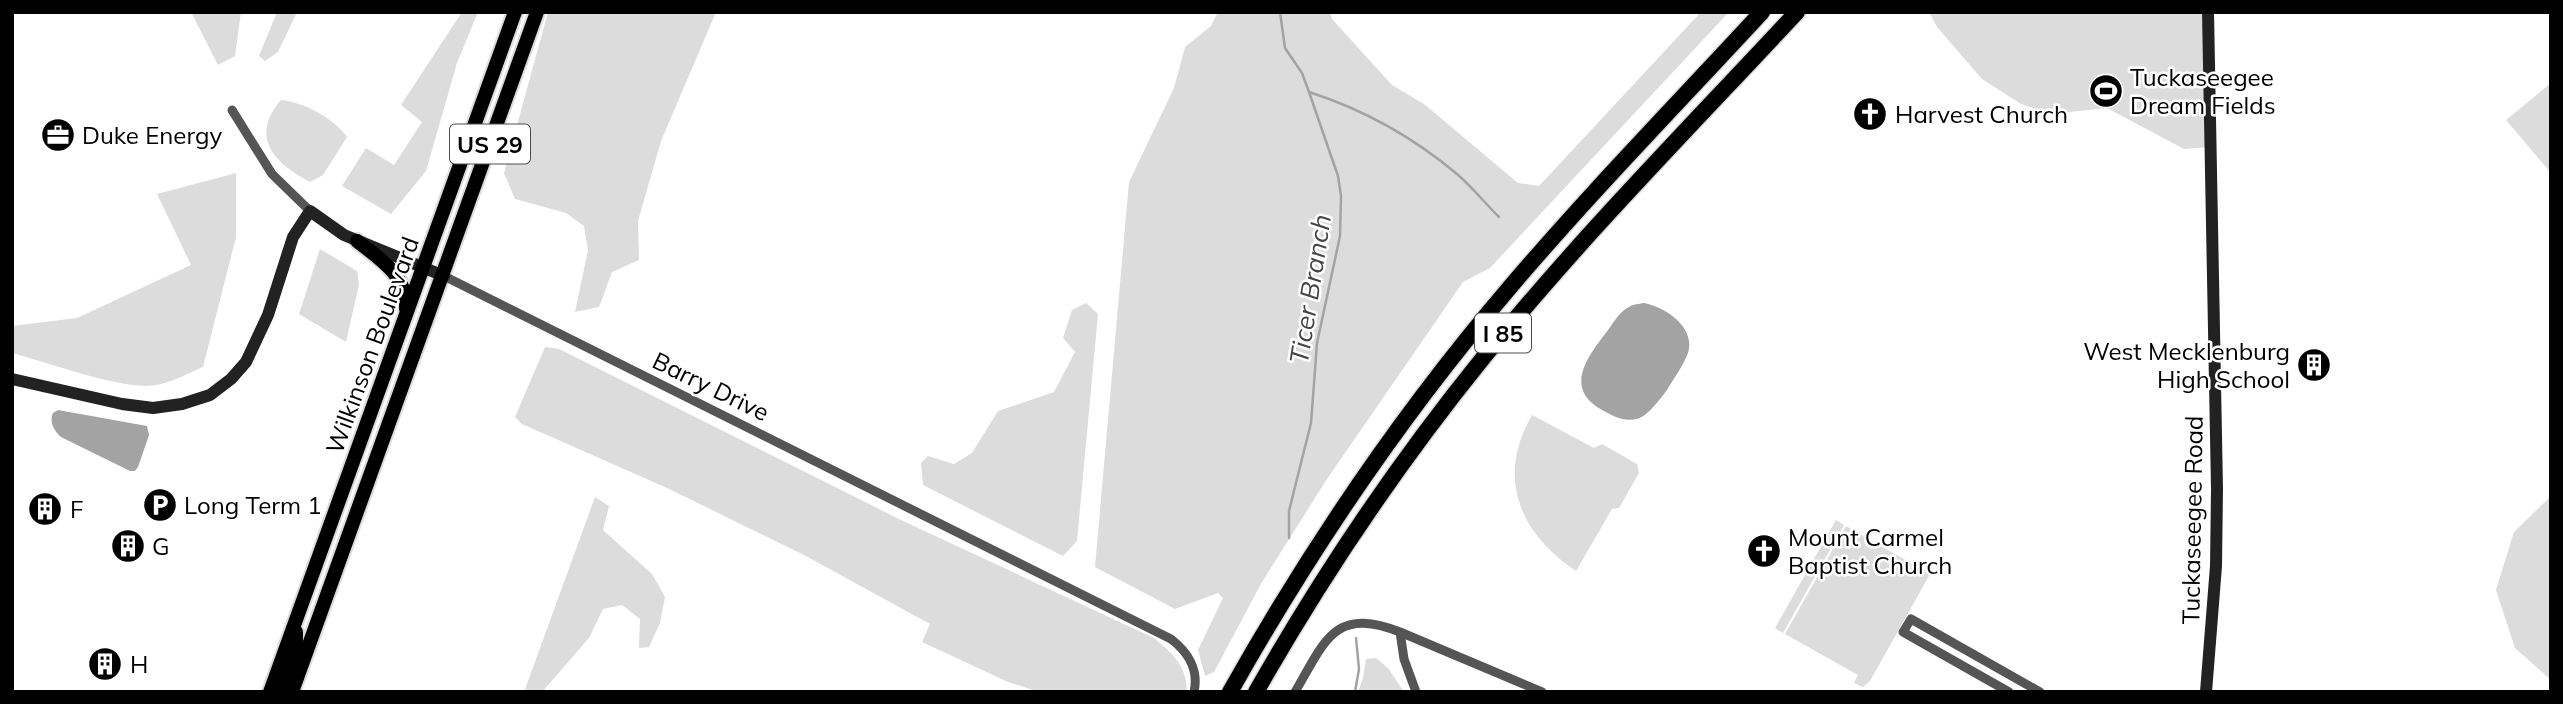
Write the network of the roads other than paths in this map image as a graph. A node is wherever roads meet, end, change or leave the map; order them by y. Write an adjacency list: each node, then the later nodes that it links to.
1 (515, 12): 9 (main road, Wilkinson Boulevard / US 29)
2 (537, 12): 10 (main road, Wilkinson Boulevard / US 29)
3 (1762, 12): 19 (highway, I 85)
4 (1797, 12): 20 (highway, I 85)
5 (2208, 12): 26 (street, Tuckaseegee Road)
6 (232, 110): 7 (street, Barry Drive)
7 (310, 211): 8 (street, Barry Drive); 12 (street)
8 (357, 240): 9 (street, Barry Drive); 11 (main road)
9 (424, 268): 10 (street, Barry Drive); 11 (main road, Wilkinson Boulevard / US 29)
10 (443, 276): 17 (main road, Wilkinson Boulevard / US 29); 18 (street, Barry Drive)
11 (405, 318): 13 (main road, Wilkinson Boulevard / US 29)
12 (12, 379)
13 (294, 628): 15 (main road, Wilkinson Boulevard / US 29); 16 (main road)
14 (1400, 632): 21 (street); 22 (street); 23 (street)
15 (270, 692)
16 (281, 692)
17 (292, 692)
18 (1194, 692)
19 (1230, 692)
20 (1256, 692)
21 (1295, 692)
22 (1416, 692)
23 (1542, 692)
24 (2009, 692): 25 (street)
25 (2040, 692)
26 (2206, 692)

